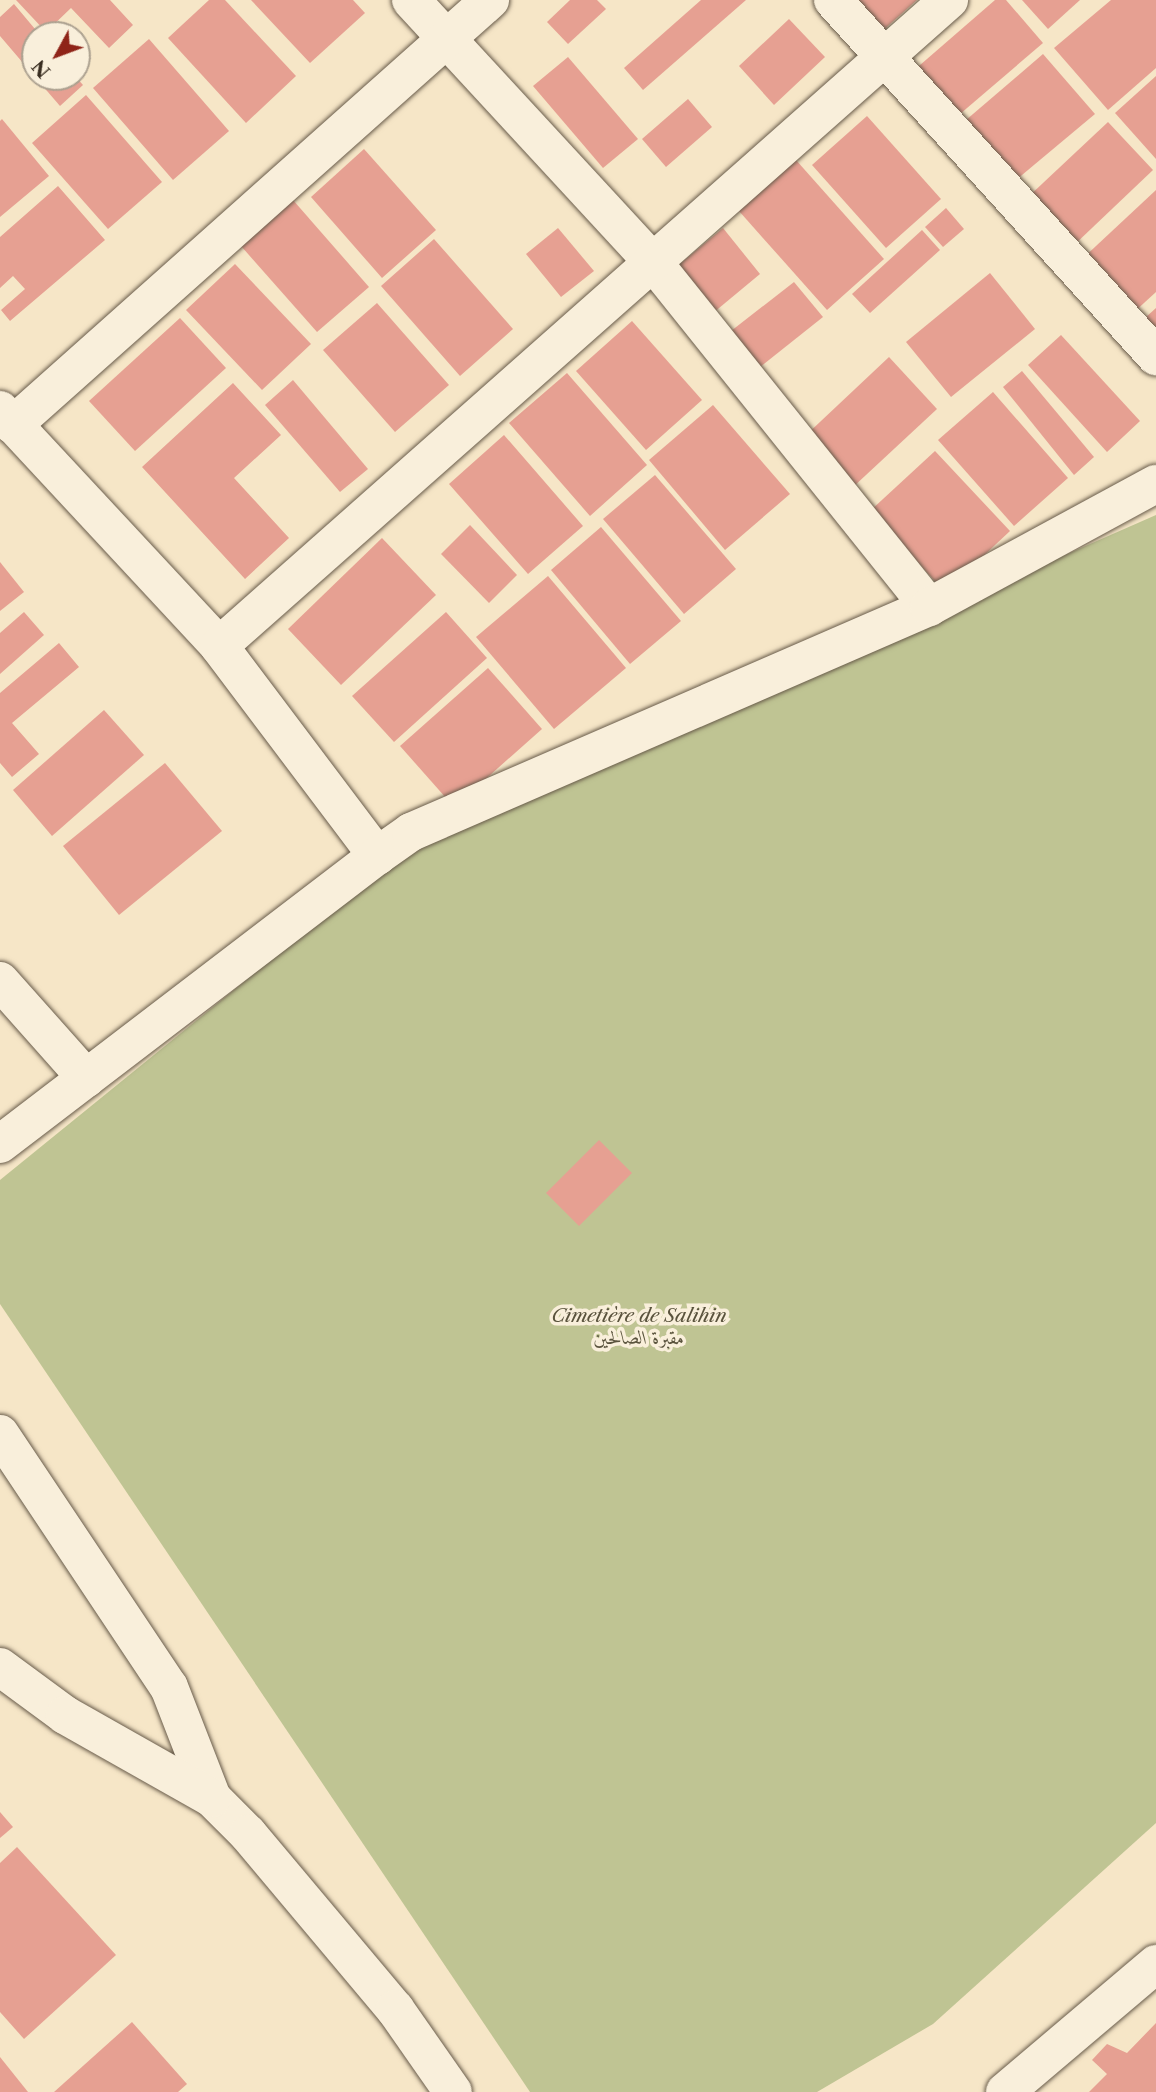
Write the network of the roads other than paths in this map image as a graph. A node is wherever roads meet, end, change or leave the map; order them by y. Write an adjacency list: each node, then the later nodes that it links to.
1 (411, 0): 5 (street)
2 (490, 0): 5 (street)
3 (832, 0): 6 (street)
4 (949, 0): 6 (street)
5 (446, 40): 7 (street); 9 (street)
6 (885, 57): 7 (street); 8 (street)
7 (653, 262): 11 (street); 12 (street)
8 (1156, 356)
9 (6, 418): 12 (street)
10 (1156, 484): 11 (street)
11 (929, 607): 13 (street)
12 (219, 646): 13 (street)
13 (377, 856): 15 (street)
14 (0, 981): 15 (street)
15 (86, 1078): 16 (street)
16 (0, 1144)
17 (0, 1434): 19 (street)
18 (0, 1667): 19 (street)
19 (212, 1798): 21 (street)
20 (1156, 1964): 22 (street)
21 (453, 2092)
22 (1006, 2092)

